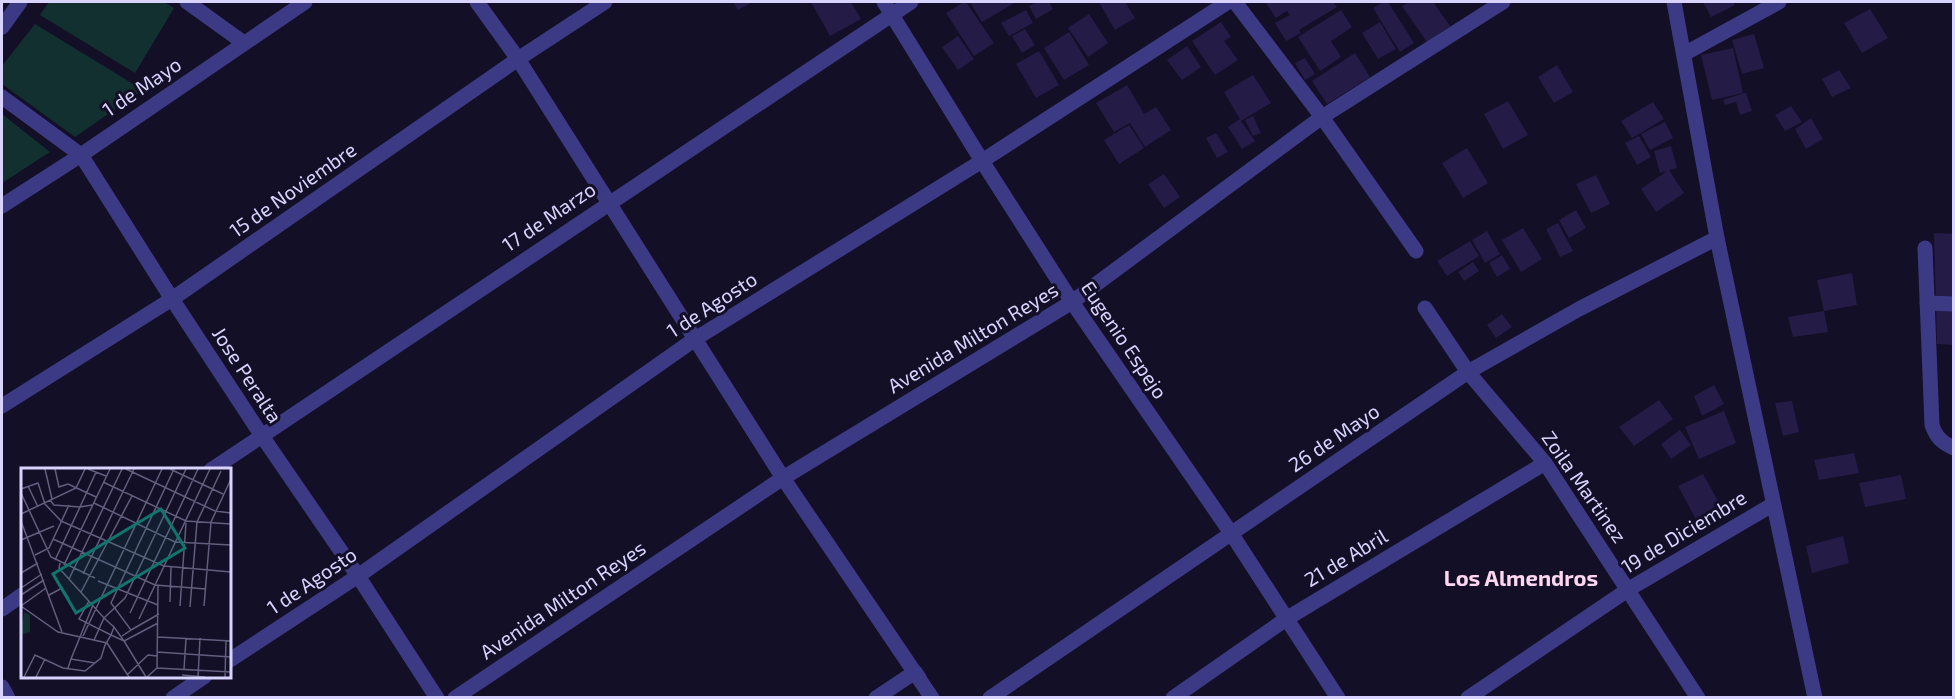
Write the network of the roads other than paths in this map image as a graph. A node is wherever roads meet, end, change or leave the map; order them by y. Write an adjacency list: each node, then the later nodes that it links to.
1 (20, 2): 13 (street)
2 (187, 2): 14 (street)
3 (305, 2): 14 (street, 1 de Mayo)
4 (477, 2): 16 (street)
5 (605, 2): 16 (street, 15 de Noviembre)
6 (911, 2): 12 (street, 17 de Marzo)
7 (1228, 2): 20 (street, 1 de Agosto)
8 (1235, 2): 18 (street)
9 (1503, 2): 18 (street, Avenida Milton Reyes)
10 (1674, 2): 15 (street)
11 (1779, 2): 15 (street)
12 (889, 8): 20 (street, Eugenio Espejo); 21 (street, 17 de Marzo)
13 (2, 27)
14 (244, 43): 19 (street, 1 de Mayo)
15 (1684, 54): 23 (street)
16 (518, 59): 21 (street); 26 (street, 15 de Noviembre)
17 (2, 98): 19 (street, Jose Peralta)
18 (1322, 117): 25 (street); 27 (street, Avenida Milton Reyes)
19 (81, 154): 22 (street, 1 de Mayo); 26 (street, Jose Peralta)
20 (982, 161): 27 (street, Eugenio Espejo); 31 (street, 1 de Agosto)
21 (609, 202): 31 (street); 34 (street, 17 de Marzo)
22 (2, 206)
23 (1717, 238): 32 (street, 26 de Mayo); 39 (street)
24 (1924, 248): 28 (street)
25 (1416, 251)
26 (172, 299): 33 (street, 15 de Noviembre); 34 (street, Jose Peralta)
27 (1072, 302): 38 (street, Avenida Milton Reyes); 40 (street, Eugenio Espejo)
28 (1927, 303): 29 (street); 35 (street)
29 (1953, 304)
30 (1425, 308): 32 (street, Zoila Martinez)
31 (695, 339): 38 (street); 41 (street, 1 de Agosto)
32 (1468, 372): 36 (street, Zoila Martinez); 40 (street, 26 de Mayo)
33 (2, 406)
34 (262, 436): 37 (street, 17 de Marzo); 41 (street, Jose Peralta)
35 (1953, 448)
36 (1545, 463): 42 (street, Zoila Martinez); 45 (street, 21 de Abril)
37 (214, 468)
38 (783, 478): 47 (street); 53 (street, Avenida Milton Reyes)
39 (1772, 505): 42 (street, 19 de Diciembre); 61 (street)
40 (1232, 533): 45 (street, Eugenio Espejo); 56 (street, 26 de Mayo)
41 (358, 576): 46 (street, 1 de Agosto); 52 (street, Jose Peralta)
42 (1629, 589): 59 (street, 19 de Diciembre); 60 (street, Zoila Martinez)
43 (21, 596): 44 (street)
44 (2, 609)
45 (1286, 619): 57 (street, 21 de Abril); 58 (street, Eugenio Espejo)
46 (231, 659)
47 (915, 672): 54 (street); 55 (street)
48 (202, 678): 51 (street)
49 (2, 687): 50 (street)
50 (8, 698)
51 (173, 698)
52 (437, 698)
53 (456, 698)
54 (876, 698)
55 (933, 698)
56 (990, 698)
57 (1173, 698)
58 (1338, 698)
59 (1468, 698)
60 (1698, 698)
61 (1815, 698)

